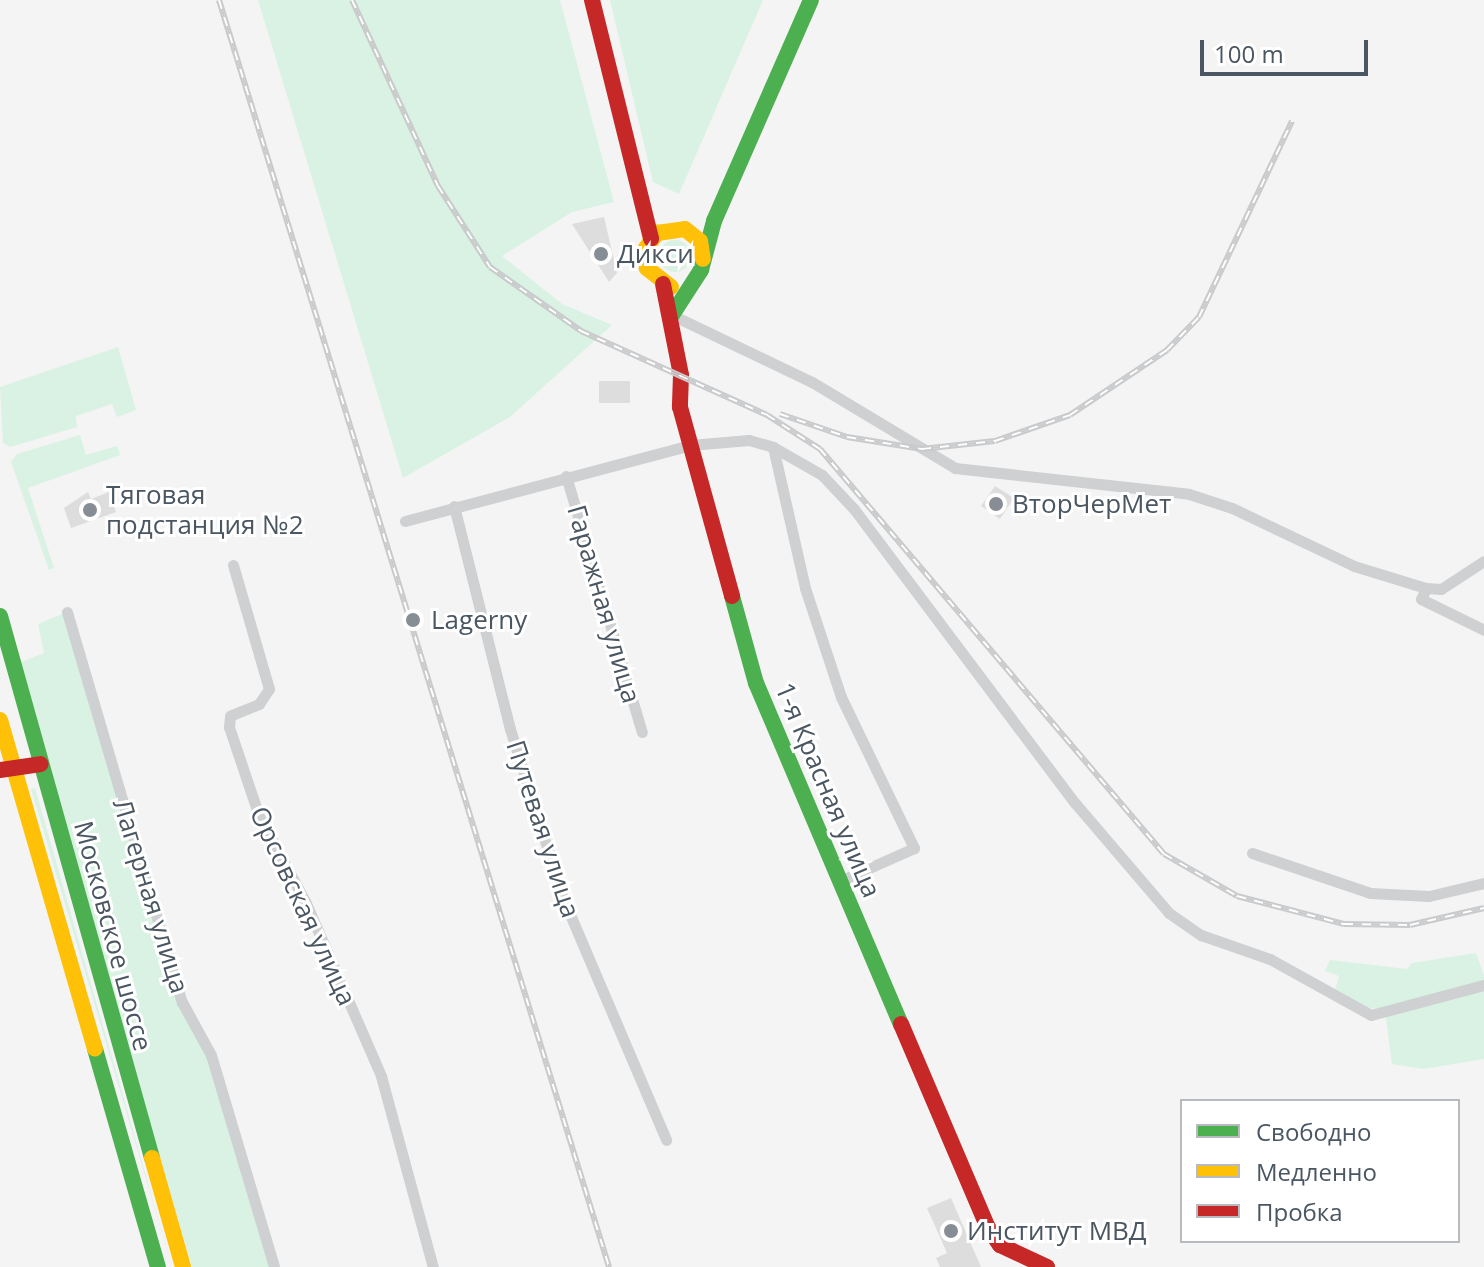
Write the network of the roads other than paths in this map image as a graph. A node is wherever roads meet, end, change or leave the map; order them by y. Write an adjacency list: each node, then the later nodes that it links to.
1 (592, 0): 3 (street)
2 (811, 0): 4 (street)
3 (644, 210): 5 (street); 7 (street)
4 (714, 221): 6 (street); 8 (street)
5 (666, 229): 6 (street); 7 (street)
6 (693, 234): 8 (street)
7 (651, 239): 10 (street)
8 (703, 261): 9 (street)
9 (688, 283): 10 (street); 11 (street)
10 (663, 284): 11 (street, 1-я Красная улица)
11 (672, 315): 12 (street, 1-я Красная улица); 19 (street)
12 (690, 445): 13 (street); 14 (street); 28 (street, 1-я Красная улица)
13 (773, 447): 28 (street); 30 (street)
14 (566, 476): 15 (street); 24 (street, Гаражная улица)
15 (454, 506): 16 (street); 31 (street, Путевая улица)
16 (405, 521)
17 (1484, 561): 19 (street)
18 (233, 565): 35 (street, Орсовская улица)
19 (1426, 588): 22 (street)
20 (67, 612): 34 (street, Лагерная улица)
21 (0, 616): 25 (street, Московское шоссе)
22 (1484, 630)
23 (0, 720): 26 (street, Московское шоссе)
24 (642, 732)
25 (41, 764): 26 (street); 33 (street, Московское шоссе)
26 (7, 769): 32 (street, Московское шоссе)
27 (1252, 853): 29 (street)
28 (840, 881): 36 (street, 1-я Красная улица)
29 (1484, 883)
30 (1484, 985)
31 (666, 1140)
32 (158, 1267)
33 (183, 1267)
34 (274, 1267)
35 (433, 1267)
36 (1047, 1267)

